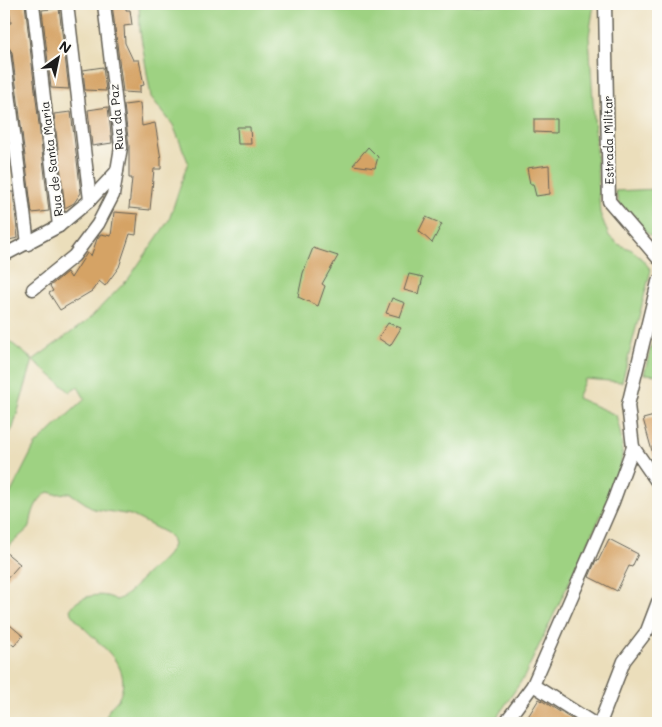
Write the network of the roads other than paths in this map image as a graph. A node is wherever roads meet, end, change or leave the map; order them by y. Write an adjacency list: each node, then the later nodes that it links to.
1 (33, 4): 8 (street, Rua de Santa Maria)
2 (67, 4): 7 (street)
3 (104, 4): 6 (street, Rua da Paz)
4 (605, 4): 11 (street, Estrada Militar)
5 (4, 52): 9 (street)
6 (117, 171): 7 (street); 13 (street, Rua da Paz)
7 (90, 200): 8 (street)
8 (59, 226): 9 (street)
9 (28, 244): 10 (street)
10 (4, 255)
11 (658, 258)
12 (658, 282): 14 (street)
13 (33, 289)
14 (633, 447): 15 (street); 17 (street)
15 (658, 483)
16 (658, 602): 20 (street)
17 (533, 685): 18 (street); 19 (street)
18 (505, 723)
19 (593, 723)
20 (600, 723)

